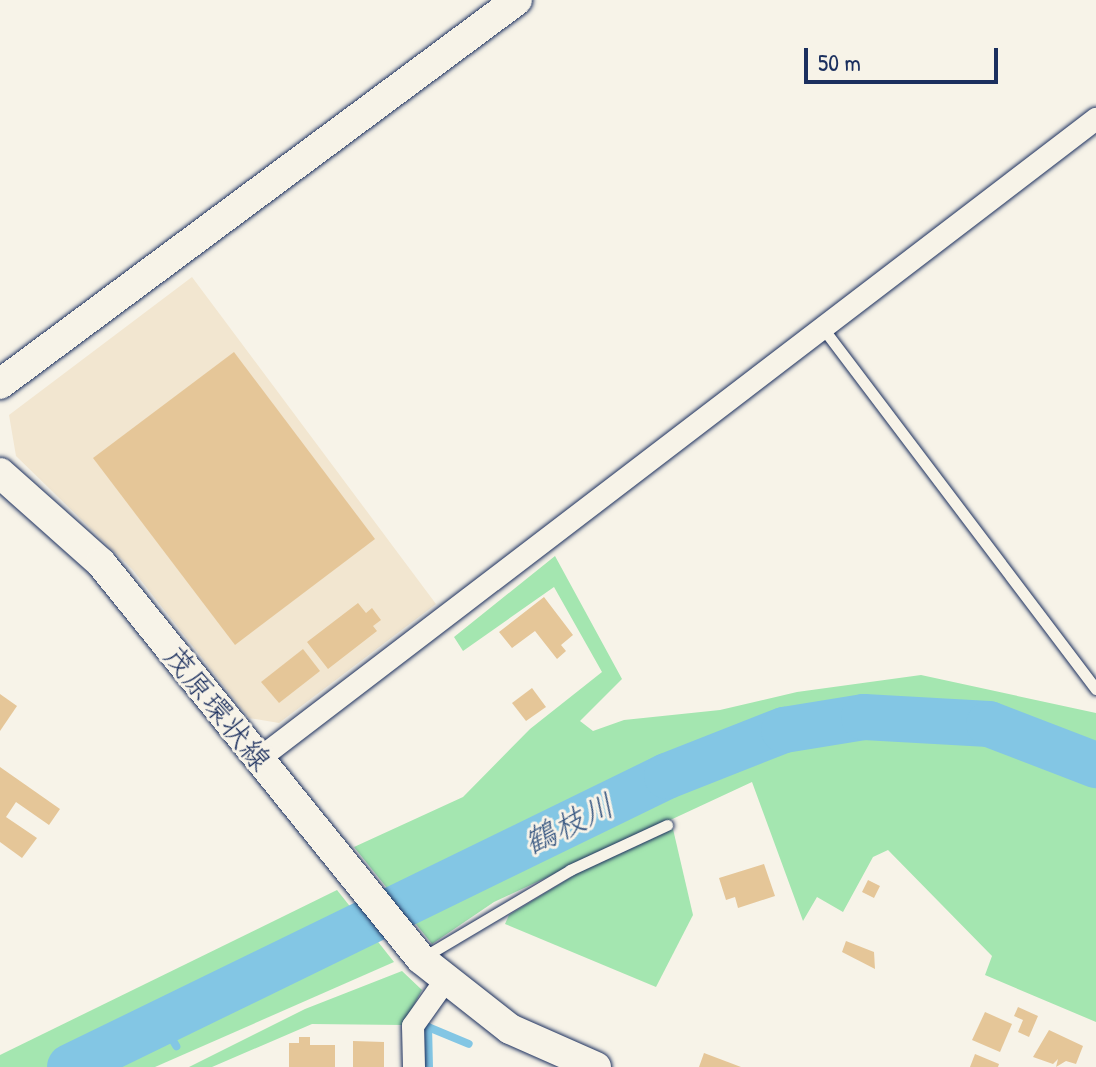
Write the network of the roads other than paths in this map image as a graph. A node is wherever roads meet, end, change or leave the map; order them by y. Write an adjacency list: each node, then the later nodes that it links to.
1 (517, 0): 4 (main road)
2 (1096, 119): 3 (street)
3 (822, 326): 6 (lane); 7 (street)
4 (0, 384)
5 (0, 473): 7 (main road, 茂原環状線)
6 (1096, 689)
7 (259, 759): 9 (main road, 茂原環状線)
8 (667, 825): 9 (lane)
9 (421, 959): 10 (main road, 茂原環状線)
10 (445, 981): 11 (street); 12 (main road, 茂原環状線)
11 (414, 1067)
12 (596, 1067)

